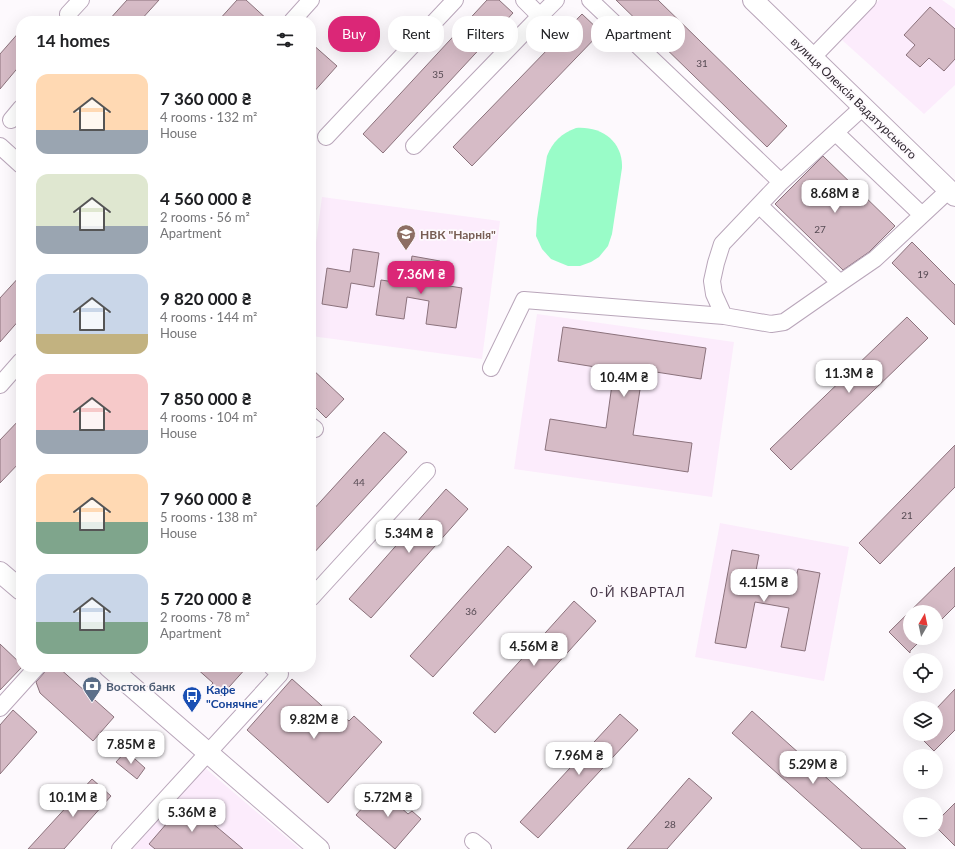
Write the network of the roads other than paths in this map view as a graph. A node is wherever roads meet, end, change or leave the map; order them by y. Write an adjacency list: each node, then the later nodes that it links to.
1 (80, 0): 9 (street)
2 (311, 0): 10 (street)
3 (455, 0): 16 (street)
4 (524, 0): 11 (street)
5 (556, 0): 11 (street)
6 (590, 0): 20 (street)
7 (752, 0): 13 (main road, вулиця Олексія Вадатурського)
8 (868, 0): 13 (street)
9 (68, 16)
10 (297, 16)
11 (540, 16)
12 (526, 30): 18 (street)
13 (812, 58): 14 (main road, вулиця Олексія Вадатурського)
14 (863, 107): 15 (street); 21 (main road, вулиця Олексія Вадатурського)
15 (836, 133): 20 (street); 23 (street)
16 (326, 137)
17 (0, 146): 19 (street)
18 (414, 146)
19 (16, 160)
20 (781, 182): 22 (street)
21 (952, 193): 23 (street)
22 (758, 205): 24 (street); 25 (street)
23 (922, 215): 24 (street)
24 (840, 283): 25 (street)
25 (724, 316): 27 (street)
26 (16, 367): 28 (street)
27 (491, 368)
28 (0, 385)
29 (427, 471): 32 (street)
30 (0, 572): 31 (main road)
31 (16, 586)
32 (316, 593)
33 (32, 672): 36 (street)
34 (115, 672): 37 (main road)
35 (278, 672): 37 (street)
36 (0, 708)
37 (207, 753): 38 (street); 39 (main road)
38 (120, 849)
39 (319, 849)

